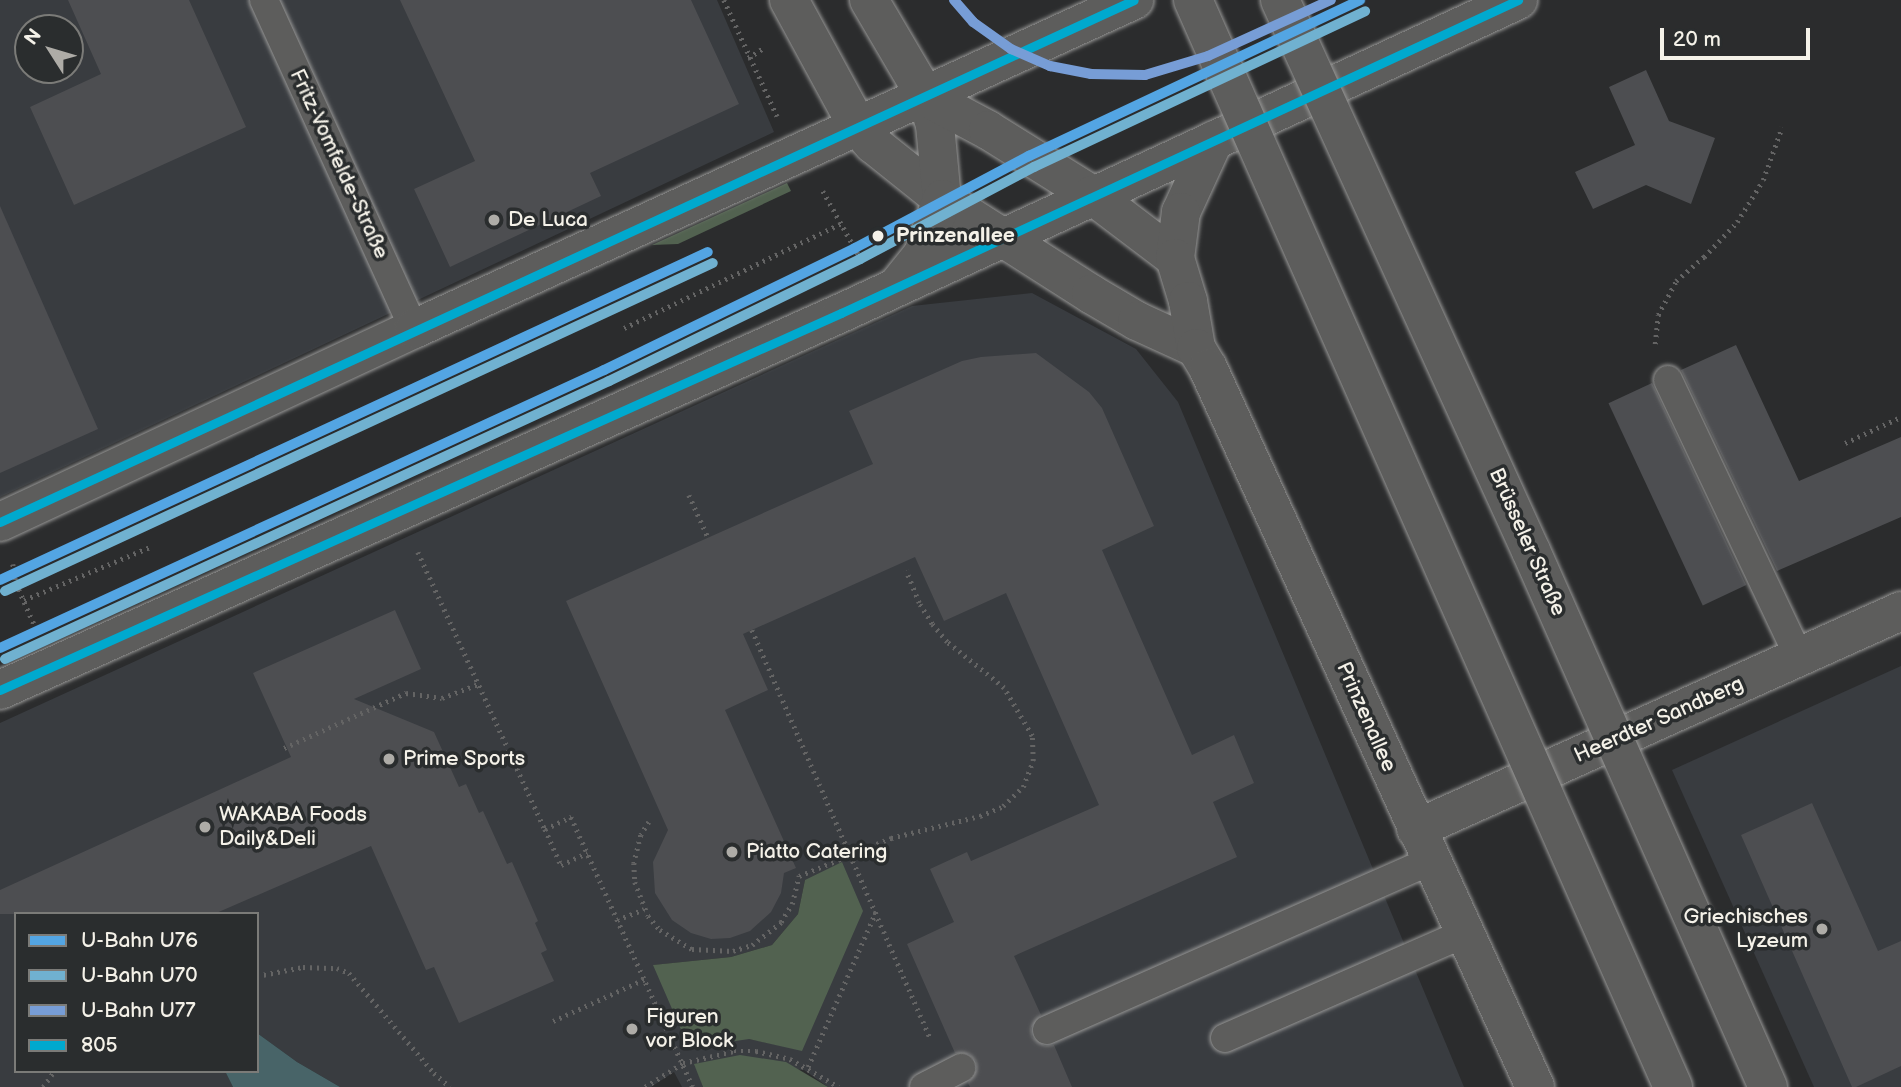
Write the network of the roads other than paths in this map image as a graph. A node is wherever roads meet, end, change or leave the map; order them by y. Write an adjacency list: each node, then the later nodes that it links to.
1 (264, 0): 16 (lane, Fritz-Vomfelde-Straße)
2 (789, 0): 9 (main road)
3 (869, 0): 8 (main road)
4 (1134, 0): 8 (main road)
5 (1193, 0): 28 (main road, bridge)
6 (1280, 0): 29 (main road, Brüsseler Straße, bridge)
7 (1518, 0): 10 (main road)
8 (926, 97): 9 (main road); 11 (main road); 12 (main road)
9 (858, 127): 12 (main road); 16 (main road)
10 (1214, 140): 11 (main road); 14 (main road, Prinzenallee)
11 (1092, 195): 13 (main road); 14 (main road)
12 (942, 199): 13 (main road); 15 (main road)
13 (1005, 237): 15 (main road); 17 (main road)
14 (1175, 258): 17 (main road, Prinzenallee)
15 (888, 291): 22 (main road)
16 (414, 329): 19 (main road)
17 (1196, 348): 23 (main road, Prinzenallee)
18 (1668, 380): 21 (lane)
19 (3, 521)
20 (1901, 611): 21 (main road, Heerdter Sandberg)
21 (1798, 657): 23 (main road, Heerdter Sandberg)
22 (7, 682)
23 (1424, 845): 24 (main road, Prinzenallee); 25 (lane)
24 (1464, 934): 26 (lane); 27 (main road, Prinzenallee)
25 (1048, 1030)
26 (1225, 1038)
27 (1535, 1087)
28 (1673, 1087)
29 (1768, 1087)

